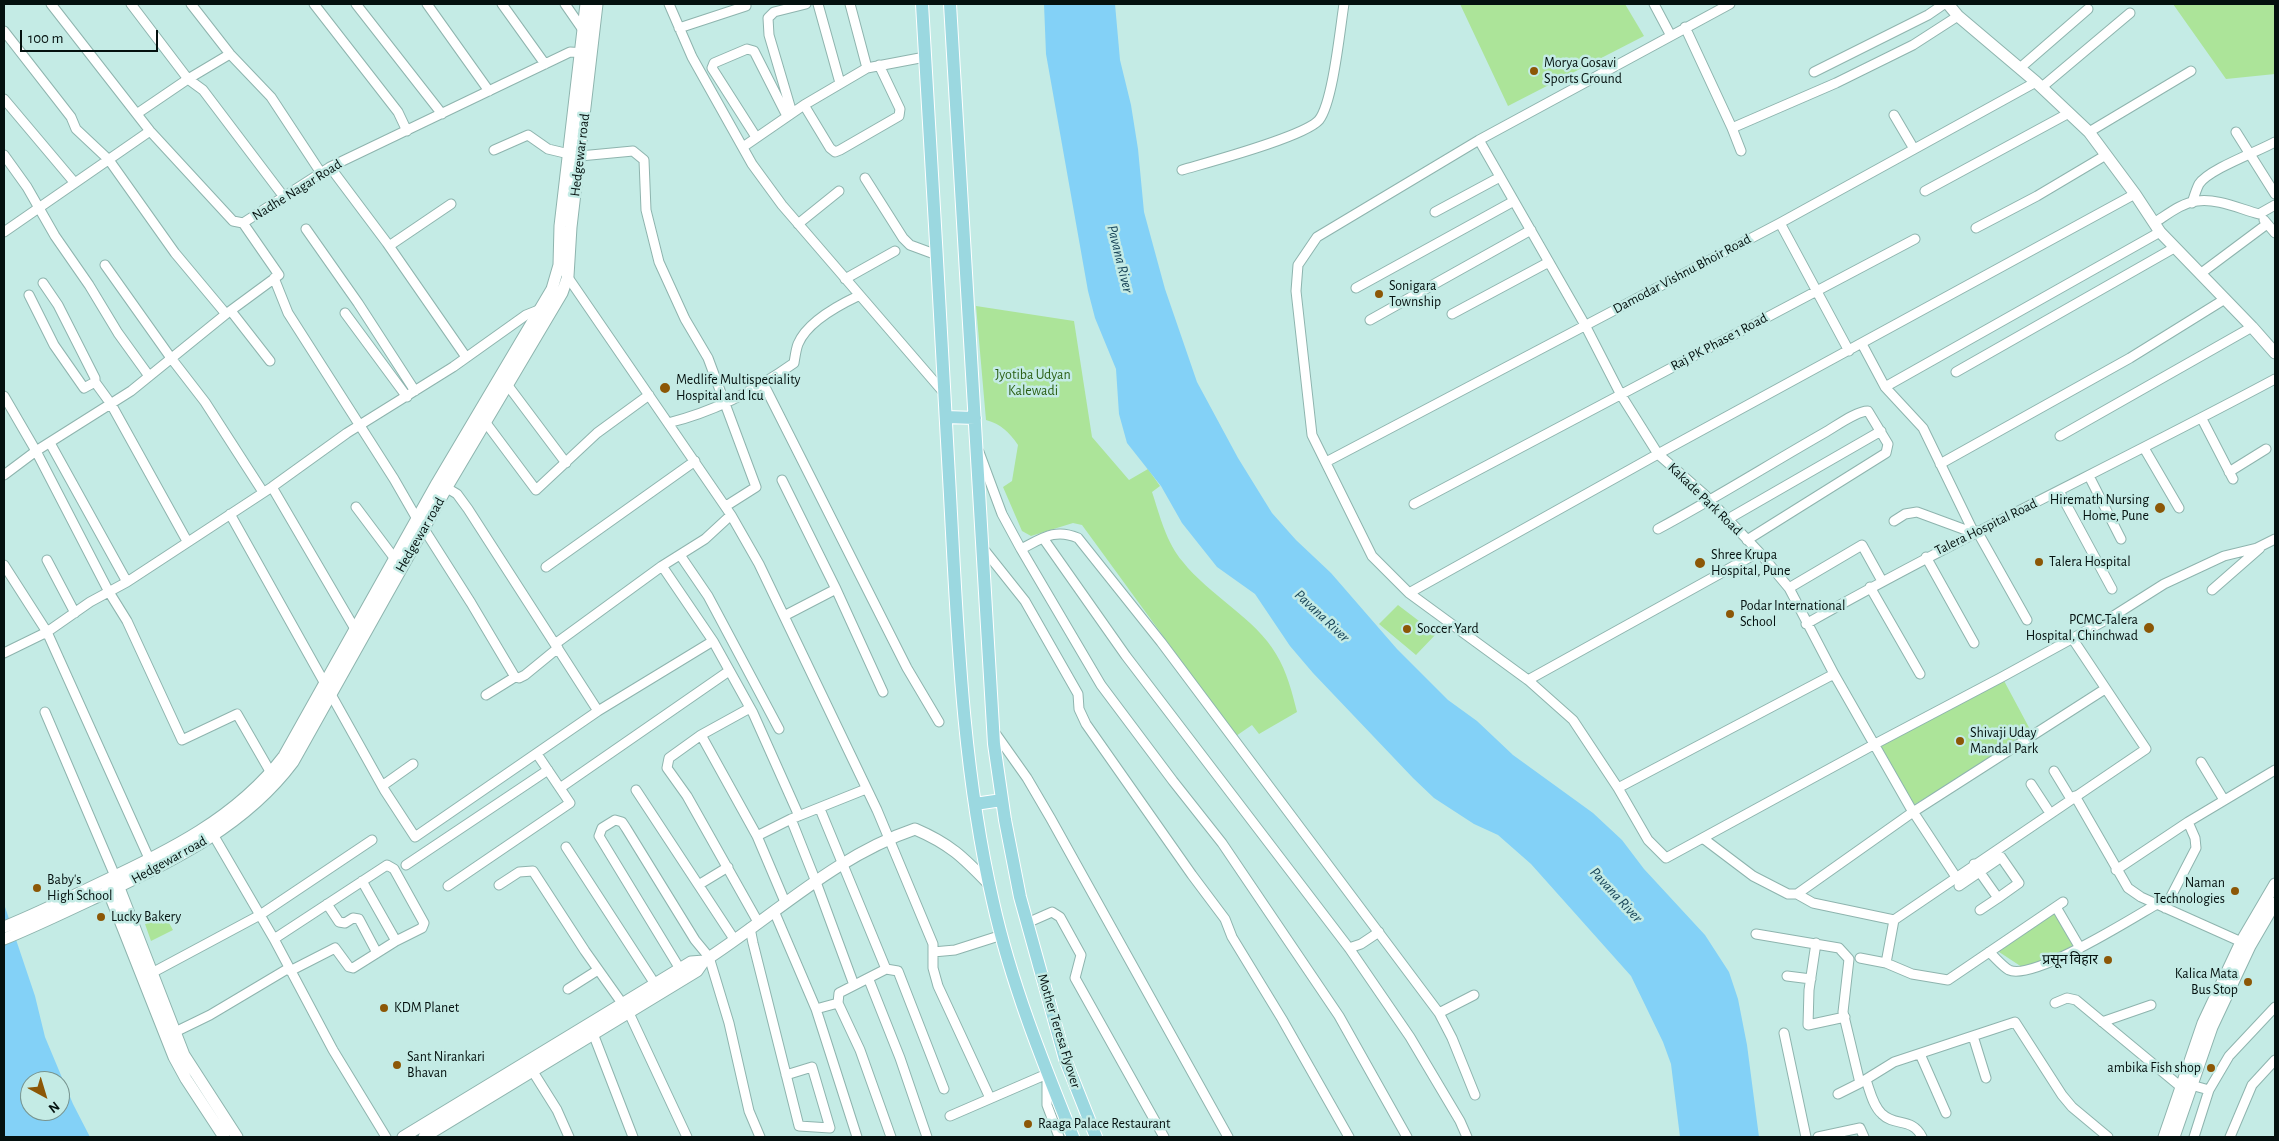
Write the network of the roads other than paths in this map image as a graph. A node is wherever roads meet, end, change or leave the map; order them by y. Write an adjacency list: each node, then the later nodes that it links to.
1 (51, 4): 45 (street, Nadhe Nagar Road)
2 (130, 4): 39 (street)
3 (191, 4): 31 (street)
4 (314, 4): 52 (street)
5 (356, 4): 47 (street)
6 (428, 4): 42 (street)
7 (502, 4): 33 (street)
8 (565, 4): 27 (street)
9 (586, 4): 27 (main road, Hedgewar road)
10 (597, 4): 30 (main road, Hedgewar road)
11 (669, 4): 26 (street)
12 (806, 4): 48 (street)
13 (818, 4): 40 (street)
14 (850, 4): 35 (street)
15 (922, 4): 32 (main road, Mother Teresa Flyover)
16 (950, 4): 144 (main road, Mother Teresa Flyover)
17 (1344, 4): 68 (street)
18 (1654, 4): 29 (street)
19 (1730, 4): 25 (street)
20 (1946, 4): 24 (main road); 38 (street)
21 (746, 6): 26 (street)
22 (2088, 9): 36 (street)
23 (2130, 13): 41 (street, Damodar Vishnu Bhoir Road)
24 (1958, 16): 36 (main road); 50 (street)
25 (1685, 27): 29 (street); 50 (street)
26 (679, 28): 58 (street)
27 (583, 30): 30 (main road, Hedgewar road)
28 (4, 31): 66 (street)
29 (1671, 36): 56 (street)
30 (586, 53): 33 (street, Nadhe Nagar Road); 63 (main road, Hedgewar road)
31 (230, 54): 39 (street); 69 (street)
32 (925, 57): 34 (street); 99 (main road, Mother Teresa Flyover)
33 (544, 64): 42 (street, Nadhe Nagar Road)
34 (879, 65): 35 (street); 44 (street)
35 (866, 68): 40 (street)
36 (2020, 68): 41 (main road)
37 (2191, 71): 53 (street)
38 (1814, 72)
39 (188, 79): 45 (street); 77 (street)
40 (840, 83): 44 (street)
41 (2039, 84): 46 (main road); 59 (street, Damodar Vishnu Bhoir Road)
42 (489, 91): 47 (street, Nadhe Nagar Road)
43 (4, 99): 72 (street)
44 (804, 105): 48 (street)
45 (138, 113): 51 (street, Nadhe Nagar Road)
46 (2070, 113): 53 (main road); 74 (street)
47 (442, 114): 52 (street, Nadhe Nagar Road)
48 (790, 114): 55 (street); 55 (street)
49 (1894, 115): 59 (street)
50 (1732, 128): 61 (street)
51 (150, 130): 66 (street); 86 (street, Nadhe Nagar Road)
52 (407, 131): 67 (street, Nadhe Nagar Road)
53 (2089, 132): 64 (main road)
54 (2236, 132): 65 (street)
55 (756, 137): 58 (street)
56 (1479, 140): 70 (street, Kakade Park Road); 158 (street)
57 (2275, 142): 65 (street)
58 (742, 147): 87 (street)
59 (1914, 149): 85 (street, Damodar Vishnu Bhoir Road)
60 (494, 150): 63 (street)
61 (1741, 151)
62 (4, 155): 82 (street)
63 (574, 155): 102 (main road, Hedgewar road); 104 (main road, Hedgewar road); 140 (street)
64 (2106, 155): 75 (main road); 90 (street)
65 (2250, 155): 76 (street); 79 (street)
66 (109, 160): 72 (street); 114 (street)
67 (330, 167): 69 (street, Nadhe Nagar Road); 96 (street)
68 (1182, 170)
69 (321, 173): 77 (street, Nadhe Nagar Road)
70 (1500, 177): 78 (street, Kakade Park Road); 83 (street)
71 (865, 178): 99 (street)
72 (74, 182): 82 (street)
73 (839, 191): 87 (street)
74 (1925, 191)
75 (2135, 194): 89 (main road); 121 (street)
76 (2275, 194)
77 (284, 197): 86 (street, Nadhe Nagar Road)
78 (1514, 201): 93 (street, Kakade Park Road); 108 (street)
79 (2192, 203): 84 (street); 89 (street)
80 (451, 204): 96 (street)
81 (2275, 205): 84 (street)
82 (39, 206): 91 (street); 128 (street)
83 (1435, 212)
84 (2259, 214): 88 (street)
85 (1780, 223): 109 (street); 119 (street, Damodar Vishnu Bhoir Road)
86 (243, 224): 105 (street)
87 (798, 224): 106 (street)
88 (2268, 224): 94 (street); 103 (street)
89 (2157, 227): 97 (main road); 133 (street)
90 (1976, 228)
91 (5, 229)
92 (306, 230): 134 (street)
93 (1530, 230): 100 (street, Kakade Park Road); 118 (street)
94 (2275, 233)
95 (1915, 239): 109 (street, Raj PK Phase 1 Road)
96 (389, 246): 124 (street)
97 (2174, 248): 103 (main road); 127 (street)
98 (895, 251): 106 (street)
99 (936, 255): 135 (main road, Mother Teresa Flyover)
100 (1549, 262): 117 (street); 119 (street, Kakade Park Road)
101 (105, 265): 125 (street)
102 (559, 265): 104 (street); 113 (main road, Hedgewar road)
103 (2200, 274): 112 (main road)
104 (568, 276): 116 (main road, Hedgewar road); 136 (street)
105 (274, 278): 114 (street); 148 (street)
106 (845, 279): 111 (street)
107 (43, 283): 130 (street)
108 (1356, 288)
109 (1817, 290): 122 (street); 137 (street, Raj PK Phase 1 Road)
110 (28, 296): 130 (street)
111 (858, 296): 132 (street); 135 (street)
112 (2226, 299): 120 (main road); 160 (street)
113 (540, 308): 116 (street); 124 (street); 131 (main road, Hedgewar road)
114 (228, 312): 125 (street); 126 (street)
115 (345, 313): 139 (street)
116 (551, 314): 131 (main road, Hedgewar road)
117 (1452, 314)
118 (1370, 320)
119 (1585, 325): 137 (street, Kakade Park Road); 158 (street, Damodar Vishnu Bhoir Road)
120 (2252, 327): 123 (main road); 150 (street)
121 (1862, 344): 122 (street); 133 (street)
122 (1849, 351): 156 (street)
123 (2275, 353)
124 (466, 357): 134 (street)
125 (171, 358): 128 (street); 167 (street)
126 (270, 361)
127 (1956, 372)
128 (150, 376): 141 (street)
129 (2275, 379): 145 (street, Talera Hospital Road)
130 (95, 382): 141 (street)
131 (504, 384): 146 (main road, Hedgewar road); 159 (street); 164 (main road, Hedgewar road)
132 (764, 384): 140 (street); 229 (street)
133 (1885, 386): 160 (street)
134 (415, 391): 139 (street)
135 (945, 394): 143 (main road, Mother Teresa Flyover)
136 (649, 395): 147 (street); 159 (street)
137 (1621, 395): 156 (street, Kakade Park Road); 169 (street, Raj PK Phase 1 Road)
138 (4, 396): 142 (street)
139 (407, 397): 148 (street)
140 (726, 402): 147 (street); 170 (street)
141 (111, 404): 151 (street); 185 (street)
142 (7, 409): 155 (street)
143 (946, 417): 144 (main road); 250 (main road, Mother Teresa Flyover)
144 (974, 418): 152 (main road, Mother Teresa Flyover)
145 (2202, 419): 153 (street, Talera Hospital Road); 154 (street)
146 (486, 423): 159 (street); 164 (main road, Hedgewar road)
147 (668, 423): 157 (street)
148 (359, 426): 165 (street); 175 (street)
149 (1881, 431): 168 (street); 176 (street); 184 (street)
150 (2060, 436)
151 (50, 443): 155 (street); 198 (street)
152 (976, 444): 186 (main road, Mother Teresa Flyover); 188 (street)
153 (2144, 448): 162 (street, Talera Hospital Road); 172 (street)
154 (2266, 449)
155 (36, 451): 161 (street); 204 (street)
156 (1658, 454): 168 (street, Kakade Park Road); 205 (street)
157 (695, 461): 170 (street); 196 (street)
158 (1326, 462): 205 (street)
159 (566, 463)
160 (1940, 464): 180 (street)
161 (4, 475)
162 (2089, 476): 166 (street, Talera Hospital Road); 182 (street)
163 (782, 480): 201 (street)
164 (442, 485): 175 (main road, Hedgewar road); 178 (main road, Hedgewar road); 215 (street)
165 (272, 487): 167 (street); 210 (street)
166 (2059, 491): 180 (street, Talera Hospital Road); 202 (street)
167 (263, 492): 173 (street)
168 (1710, 501): 176 (street, Kakade Park Road); 179 (street)
169 (1414, 504)
170 (726, 506): 174 (street)
171 (356, 507): 192 (street)
172 (2179, 508)
173 (230, 514): 185 (street); 222 (street)
174 (731, 514): 190 (street); 207 (street)
175 (417, 519): 192 (main road, Hedgewar road)
176 (1728, 519): 184 (street, Kakade Park Road)
177 (1894, 521): 180 (street)
178 (424, 529): 220 (street); 222 (main road, Hedgewar road)
179 (1658, 530)
180 (1976, 532): 191 (street, Talera Hospital Road); 208 (street)
181 (1043, 538): 188 (street); 294 (street); 303 (street)
182 (2121, 539)
183 (2275, 539): 187 (street)
184 (1747, 540): 189 (street, Kakade Park Road)
185 (187, 541): 198 (street)
186 (982, 546): 231 (main road, Mother Teresa Flyover); 369 (street)
187 (2262, 546): 203 (street); 212 (street)
188 (1021, 549): 370 (street)
189 (1759, 552): 199 (street, Kakade Park Road); 221 (street)
190 (680, 555): 195 (street); 230 (street)
191 (1926, 557): 197 (street, Talera Hospital Road); 214 (street)
192 (395, 559): 210 (main road, Hedgewar road)
193 (47, 560): 206 (street)
194 (4, 565): 211 (street)
195 (662, 566): 213 (street); 215 (street)
196 (546, 567)
197 (1882, 581): 199 (street); 200 (street, Talera Hospital Road)
198 (127, 582): 204 (street)
199 (1789, 588): 209 (street, Kakade Park Road)
200 (1870, 588): 209 (street, Talera Hospital Road); 219 (street)
201 (836, 589): 207 (street); 224 (street)
202 (2112, 589)
203 (2212, 590)
204 (109, 592): 206 (street); 240 (street)
205 (1409, 593): 221 (street)
206 (75, 613): 211 (street)
207 (784, 616): 245 (street)
208 (2027, 620)
209 (1806, 624): 218 (street, Kakade Park Road)
210 (355, 629): 222 (main road, Hedgewar road)
211 (47, 632): 216 (street); 264 (street)
212 (2072, 638): 223 (street); 233 (street)
213 (712, 641): 217 (street); 227 (street)
214 (1974, 643)
215 (557, 646): 220 (street); 227 (street)
216 (4, 653)
217 (729, 671): 226 (street); 243 (street)
218 (1834, 674): 233 (street, Kakade Park Road); 244 (street)
219 (1920, 674)
220 (515, 677): 225 (street)
221 (1528, 680): 244 (street)
222 (328, 689): 240 (main road, Hedgewar road); 242 (street); 256 (main road, Hedgewar road)
223 (2105, 689): 247 (street); 252 (street)
224 (883, 692)
225 (486, 695)
226 (750, 708): 232 (street); 254 (street)
227 (598, 711): 234 (street)
228 (45, 712): 270 (street)
229 (939, 722)
230 (779, 729)
231 (993, 730): 248 (main road, Mother Teresa Flyover); 368 (street)
232 (700, 735): 257 (street); 266 (street)
233 (1875, 744): 252 (street, Kakade Park Road); 259 (street)
234 (538, 754): 237 (street); 242 (street)
235 (2201, 762): 249 (street)
236 (413, 764): 242 (street)
237 (548, 770): 243 (street); 265 (street)
238 (2275, 770): 249 (street)
239 (2054, 771): 247 (street)
240 (271, 773): 256 (main road, Hedgewar road)
241 (2031, 784): 253 (street)
242 (382, 786)
243 (560, 788): 278 (street)
244 (1618, 788): 259 (street)
245 (866, 789): 251 (street); 258 (street)
246 (636, 790): 273 (street)
247 (2073, 797): 253 (street); 267 (street)
248 (1002, 800): 250 (main road); 291 (main road, Mother Teresa Flyover)
249 (2224, 800): 255 (street)
250 (975, 804): 274 (main road, Mother Teresa Flyover)
251 (820, 809): 254 (street); 262 (street)
252 (1913, 812): 269 (street, Kakade Park Road); 280 (street)
253 (2050, 813): 263 (street)
254 (795, 818): 257 (street); 272 (street)
255 (2188, 822): 267 (street); 285 (street)
256 (211, 831): 264 (main road, Hedgewar road); 288 (street)
257 (757, 836): 282 (street)
258 (888, 838): 262 (main road); 274 (main road); 305 (street)
259 (1704, 838): 280 (street)
260 (372, 840): 288 (street)
261 (566, 847): 319 (street)
262 (842, 862): 272 (main road); 314 (street)
263 (1974, 864): 268 (street); 269 (street)
264 (152, 865): 270 (main road, Hedgewar road)
265 (406, 865)
266 (728, 867): 273 (street); 292 (street)
267 (2116, 870): 285 (street)
268 (1980, 872): 279 (street); 281 (street); 281 (street)
269 (1956, 877): 289 (street)
270 (117, 881): 277 (main road, Hedgewar road); 315 (main road)
271 (362, 881): 284 (street); 300 (street); 300 (street)
272 (816, 882): 282 (main road); 320 (street)
273 (700, 884): 299 (street)
274 (989, 884): 296 (main road, Mother Teresa Flyover)
275 (499, 885): 313 (street)
276 (2275, 885): 302 (main road)
277 (106, 886): 290 (main road, Hedgewar road); 315 (main road)
278 (448, 886)
279 (1959, 886)
280 (1797, 894): 289 (street)
281 (1998, 898): 286 (street)
282 (785, 902): 287 (main road)
283 (2275, 903): 302 (main road)
284 (327, 904): 298 (street); 307 (street)
285 (2161, 906): 302 (street); 304 (street)
286 (1980, 910)
287 (774, 911): 292 (main road); 328 (street)
288 (260, 915): 298 (street); 315 (street)
289 (1894, 920): 310 (street)
290 (30, 922): 293 (main road); 297 (main road)
291 (1027, 923): 366 (main road, Mother Teresa Flyover); 367 (street)
292 (754, 925): 299 (main road); 340 (street)
293 (4, 927)
294 (1379, 932): 303 (street); 329 (street)
295 (1756, 934): 301 (street)
296 (1002, 935): 305 (street); 339 (main road, Mother Teresa Flyover)
297 (4, 939)
298 (274, 939): 311 (street)
299 (734, 939): 309 (main road)
300 (396, 941): 307 (street)
301 (1816, 943): 317 (street); 330 (street)
302 (2245, 944): 343 (main road)
303 (1349, 948): 371 (street)
304 (2080, 948): 306 (street); 306 (street)
305 (933, 952): 348 (street)
306 (1989, 952): 310 (street)
307 (377, 953): 311 (street)
308 (1860, 958): 310 (street)
309 (706, 959): 312 (main road); 312 (street); 327 (main road); 360 (street)
310 (1886, 962)
311 (289, 969): 333 (street); 354 (street)
312 (680, 969): 319 (main road)
313 (598, 970): 321 (street); 327 (street)
314 (886, 970): 318 (street); 344 (street)
315 (148, 975): 333 (main road)
316 (1787, 976): 317 (street)
317 (1811, 978): 330 (street)
318 (868, 980): 320 (street); 363 (street)
319 (655, 984): 327 (main road)
320 (854, 985): 323 (street)
321 (568, 989)
322 (1474, 995): 329 (street)
323 (838, 1003): 328 (street); 362 (street)
324 (2055, 1003): 331 (street)
325 (2150, 1005): 331 (street)
326 (2275, 1007): 345 (street)
327 (626, 1008): 334 (main road); 338 (main road); 359 (street)
328 (816, 1009): 361 (street)
329 (1439, 1013): 347 (street)
330 (1845, 1017): 342 (street)
331 (2102, 1022): 343 (street)
332 (1784, 1033): 372 (street)
333 (170, 1035): 352 (main road); 353 (main road)
334 (594, 1036): 338 (main road); 358 (street)
335 (1972, 1036): 336 (street); 341 (street); 351 (street)
336 (1920, 1054): 342 (street); 349 (street)
337 (2275, 1060): 379 (street)
338 (530, 1067): 355 (main road); 356 (main road); 357 (street)
339 (1046, 1074): 348 (street); 364 (street); 365 (main road, Mother Teresa Flyover)
340 (786, 1075): 340 (street)
341 (1986, 1078)
342 (1863, 1082): 346 (street); 375 (street)
343 (2186, 1086): 345 (street); 376 (main road); 377 (main road)
344 (944, 1088)
345 (2209, 1090): 378 (street)
346 (1838, 1094)
347 (1475, 1095)
348 (990, 1098): 350 (street)
349 (1946, 1113)
350 (950, 1116)
351 (2104, 1136)
352 (224, 1137)
353 (237, 1137)
354 (386, 1137)
355 (403, 1137)
356 (424, 1137)
357 (569, 1137)
358 (633, 1137)
359 (687, 1137)
360 (760, 1137)
361 (857, 1137)
362 (891, 1137)
363 (927, 1137)
364 (1059, 1137)
365 (1073, 1137)
366 (1096, 1137)
367 (1164, 1137)
368 (1228, 1137)
369 (1349, 1137)
370 (1407, 1137)
371 (1467, 1137)
372 (1806, 1137)
373 (1818, 1137): 374 (street)
374 (1864, 1137)
375 (1922, 1137)
376 (2164, 1137)
377 (2174, 1137)
378 (2194, 1137)
379 (2230, 1137)

